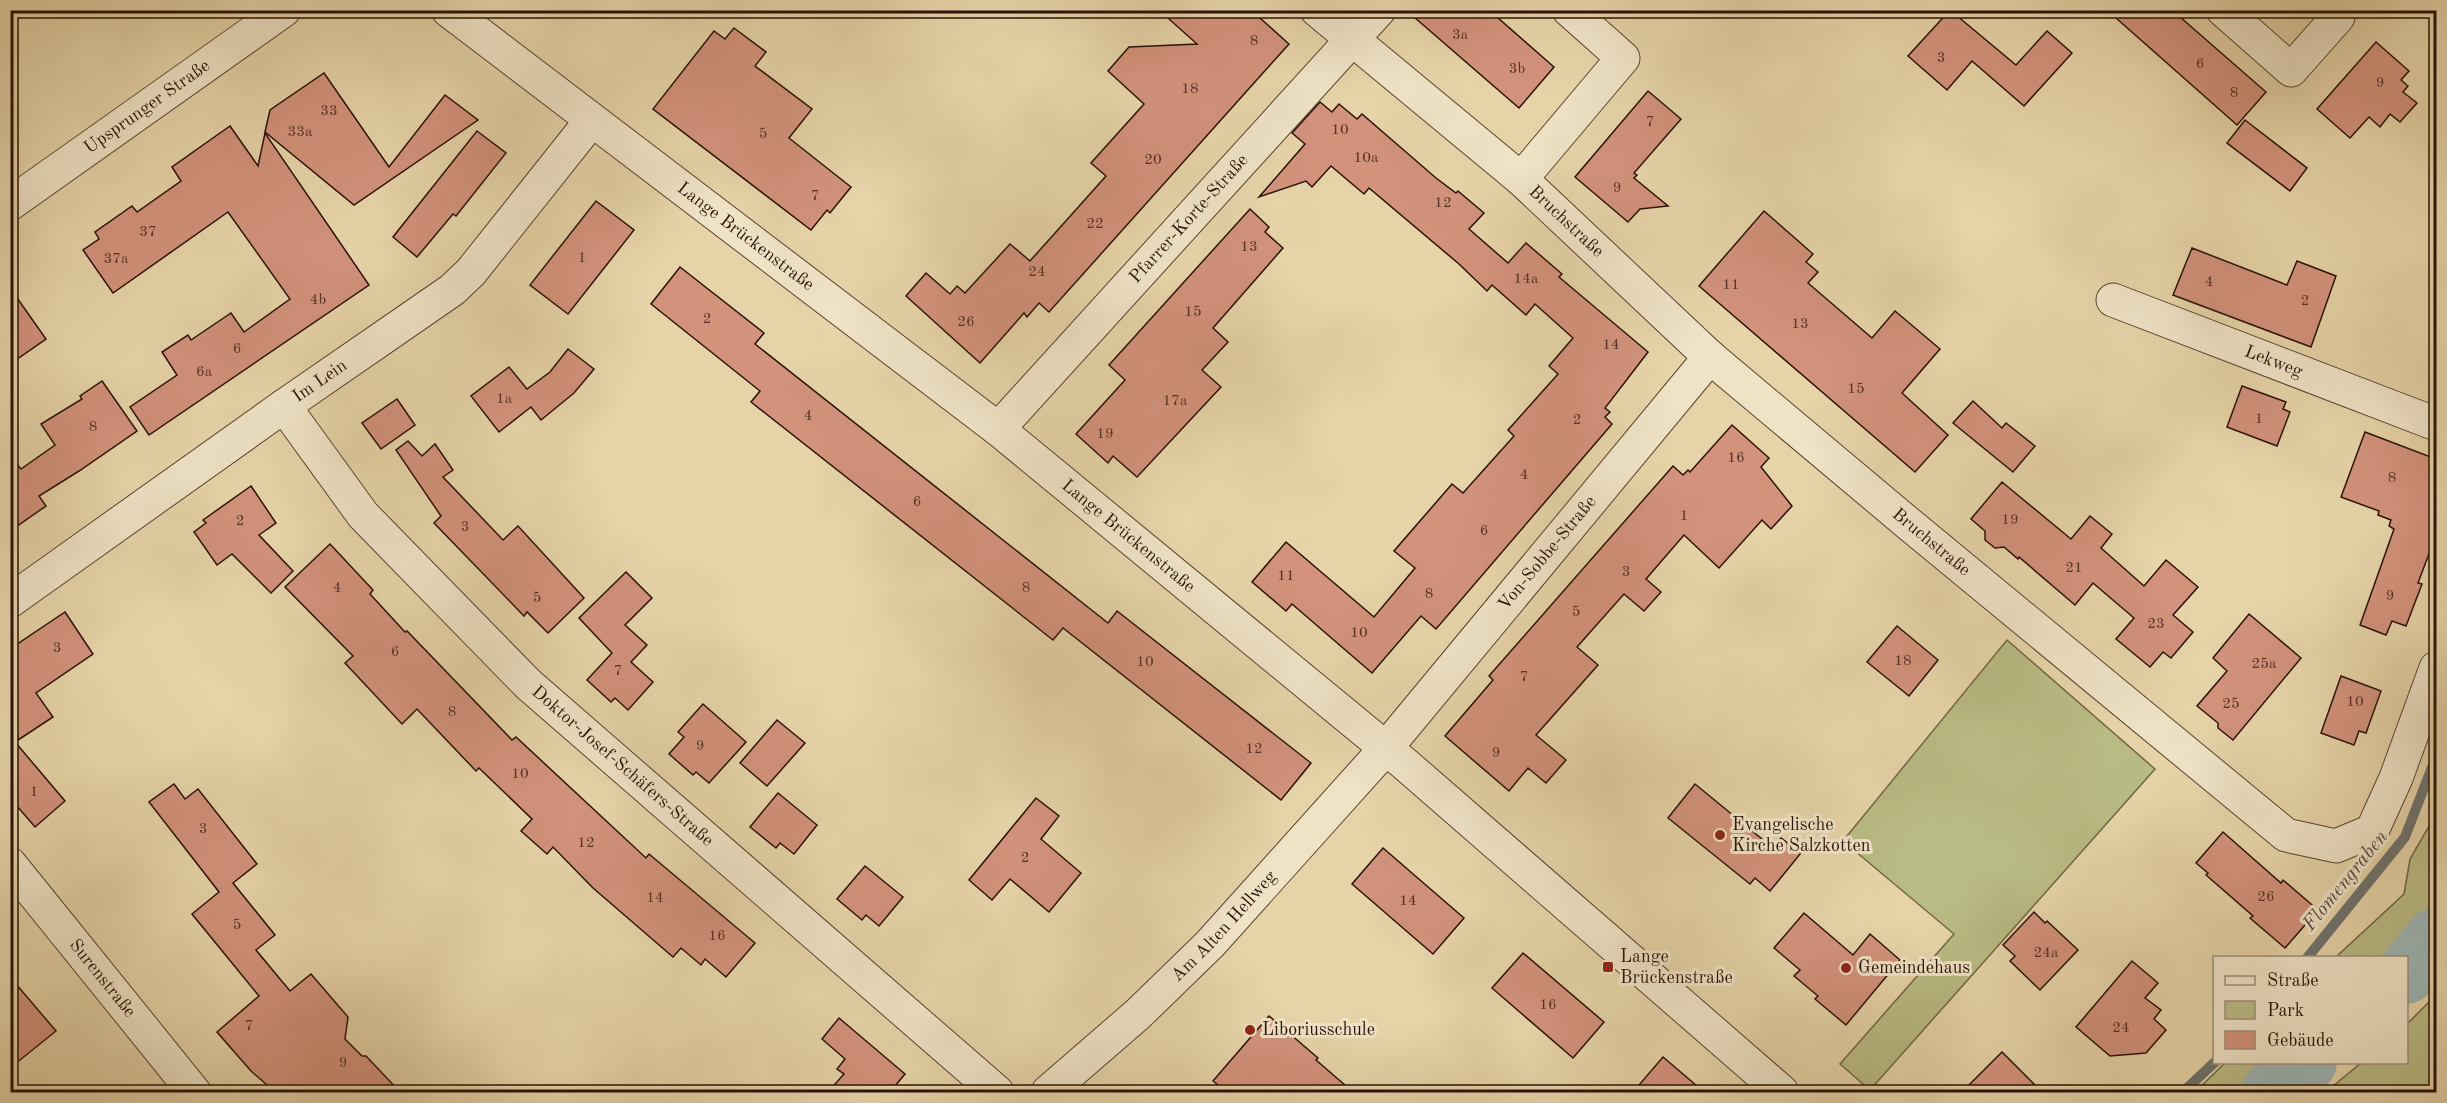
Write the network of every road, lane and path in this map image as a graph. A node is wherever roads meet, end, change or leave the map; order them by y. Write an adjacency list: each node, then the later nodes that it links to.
1 (284, 10): 11 (street, Upsprunger Straße)
2 (448, 10): 9 (street, Lange Brückenstraße)
3 (1317, 10): 8 (street, Bruchstraße)
4 (1379, 10): 8 (street, Pfarrer-Korte-Straße)
5 (1569, 10): 10 (street, Bruchstraße)
6 (2223, 10): 7 (street)
7 (2330, 10)
8 (1352, 40): 10 (street, Bruchstraße); 16 (street, Pfarrer-Korte-Straße)
9 (591, 121): 14 (street, Im Lein); 16 (street, Lange Brückenstraße)
10 (1521, 179): 13 (street, Bruchstraße)
11 (10, 204)
12 (2113, 300): 15 (street, Lekweg)
13 (1710, 357): 18 (street, Bruchstraße); 19 (street, Von-Sobbe-Straße)
14 (284, 406): 17 (street, Im Lein); 21 (street, Doktor-Josef-Schäfers-Straße)
15 (2436, 424)
16 (998, 429): 19 (street, Lange Brückenstraße)
17 (10, 601)
18 (2436, 668)
19 (1386, 748): 23 (street, Am Alten Hellweg); 24 (street, Lange Brückenstraße)
20 (10, 864): 22 (street, Surenstraße)
21 (981, 1087)
22 (194, 1092)
23 (1048, 1092)
24 (1782, 1092)

